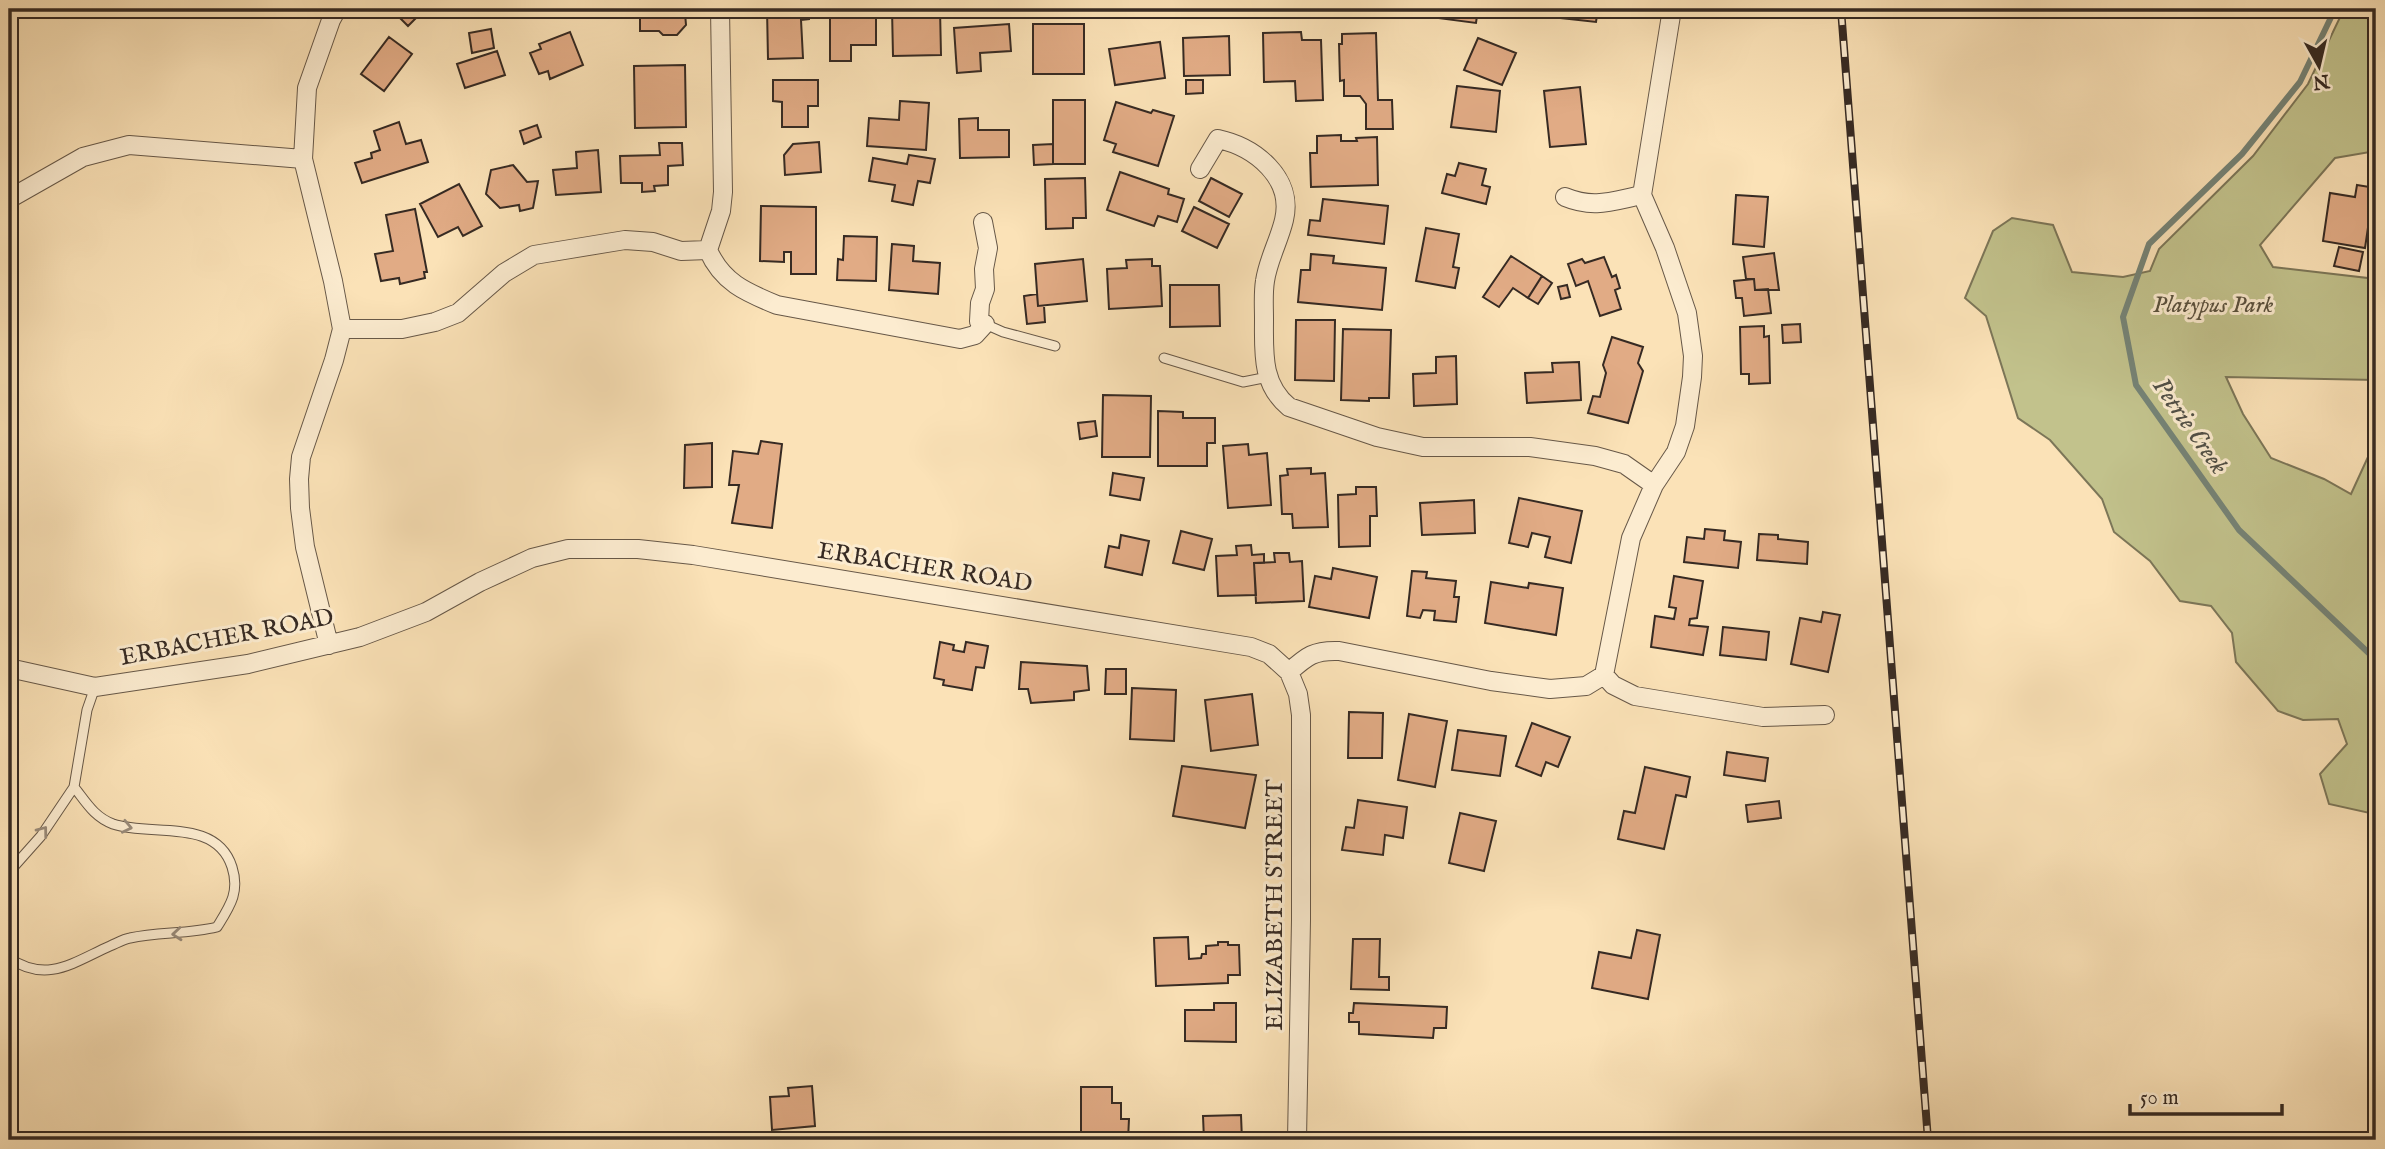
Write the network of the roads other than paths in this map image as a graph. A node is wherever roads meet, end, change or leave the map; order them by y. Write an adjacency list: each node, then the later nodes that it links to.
1 (337, 9): 4 (street)
2 (720, 9): 10 (street)
3 (1672, 9): 6 (street)
4 (303, 159): 8 (street); 12 (street)
5 (1199, 169): 15 (street)
6 (1642, 195): 7 (street); 16 (street)
7 (1565, 197)
8 (9, 199)
9 (983, 222): 11 (street)
10 (708, 250): 11 (street); 12 (street)
11 (985, 324): 13 (lane)
12 (342, 330): 17 (street)
13 (1055, 346)
14 (1164, 358): 15 (lane)
15 (1268, 377): 16 (street)
16 (1654, 485): 20 (street)
17 (329, 646): 19 (street, ERBACHER ROAD); 21 (street, ERBACHER ROAD)
18 (9, 668): 21 (street, ERBACHER ROAD)
19 (1289, 672): 20 (street); 26 (street, ELIZABETH STREET)
20 (1604, 675): 22 (street)
21 (95, 687): 23 (lane)
22 (1825, 715)
23 (74, 787): 24 (lane, one-way to 23); 25 (lane, one-way to 25)
24 (9, 872)
25 (9, 958)
26 (1297, 1140)

